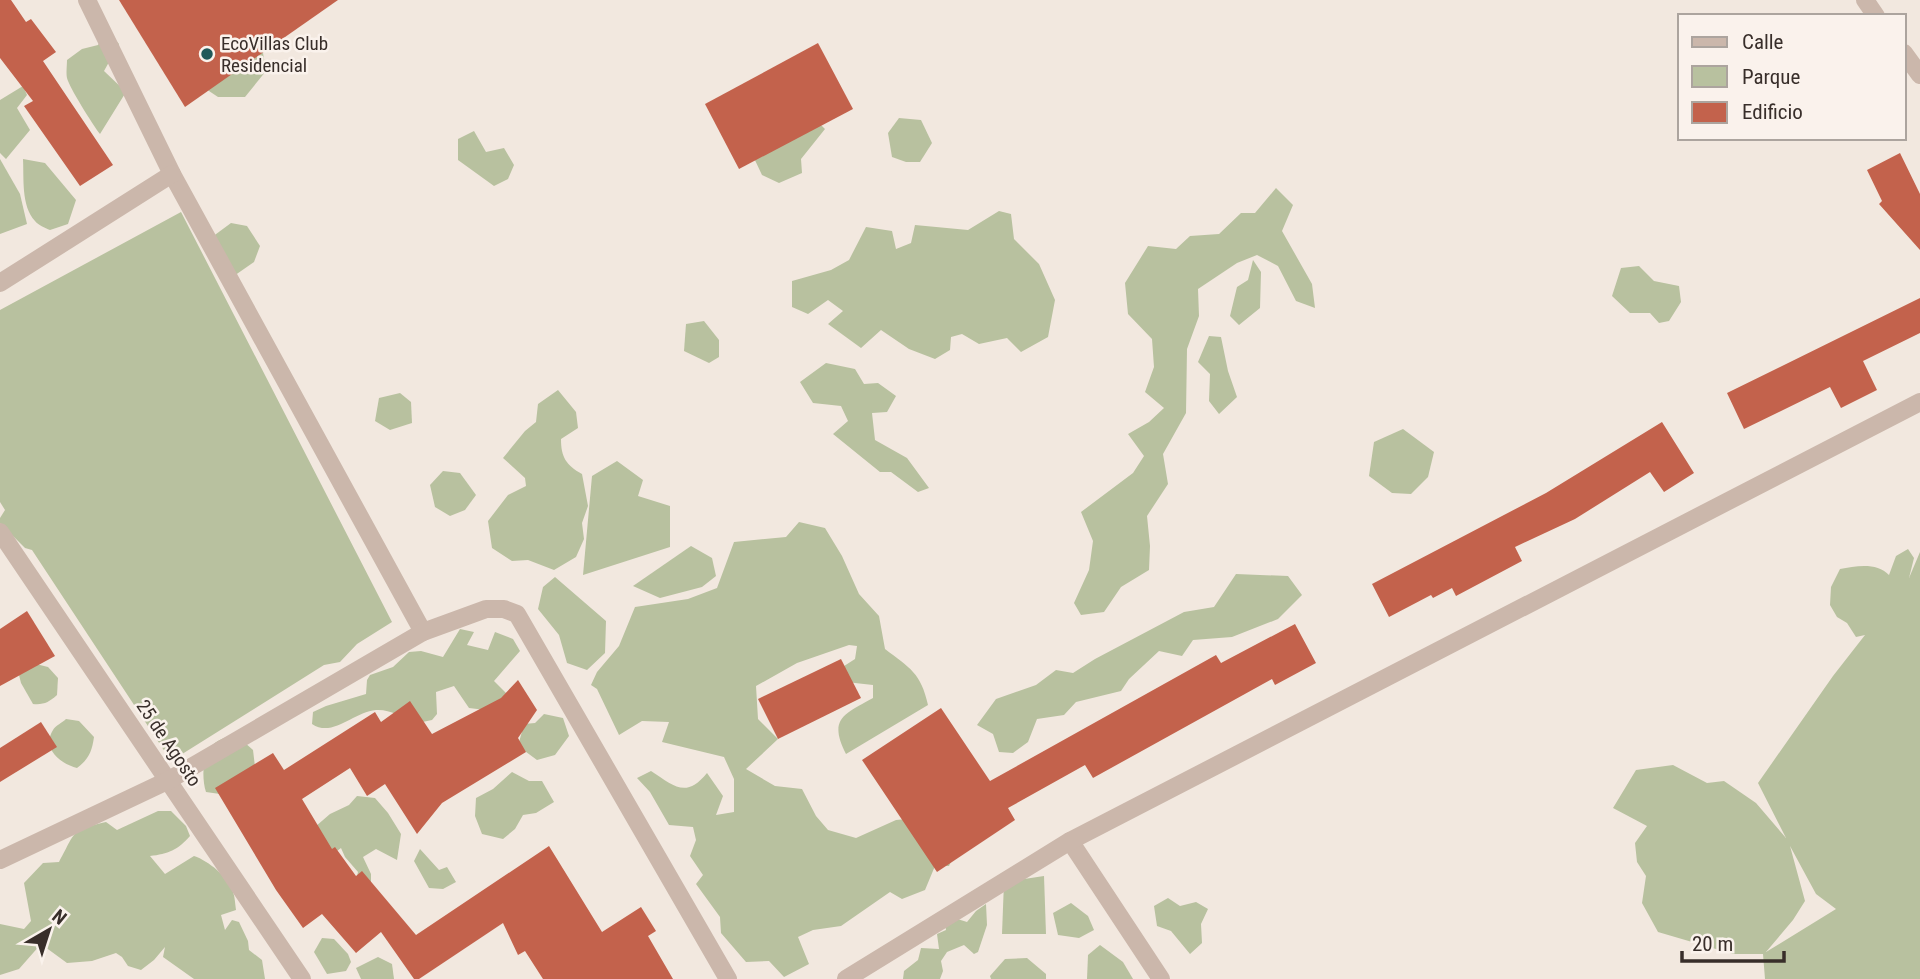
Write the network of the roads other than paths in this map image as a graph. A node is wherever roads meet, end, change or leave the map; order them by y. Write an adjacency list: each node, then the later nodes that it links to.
1 (87, 0): 4 (street)
2 (1906, 56): 3 (street)
3 (1920, 75)
4 (172, 174): 5 (street); 8 (street)
5 (0, 282)
6 (1920, 402): 10 (street)
7 (0, 532): 9 (street, 25 de Agosto)
8 (422, 632): 9 (street); 13 (street)
9 (169, 780): 11 (street); 12 (street, 25 de Agosto)
10 (1070, 841): 14 (street); 15 (street)
11 (0, 860)
12 (302, 979)
13 (728, 979)
14 (846, 979)
15 (1161, 979)

